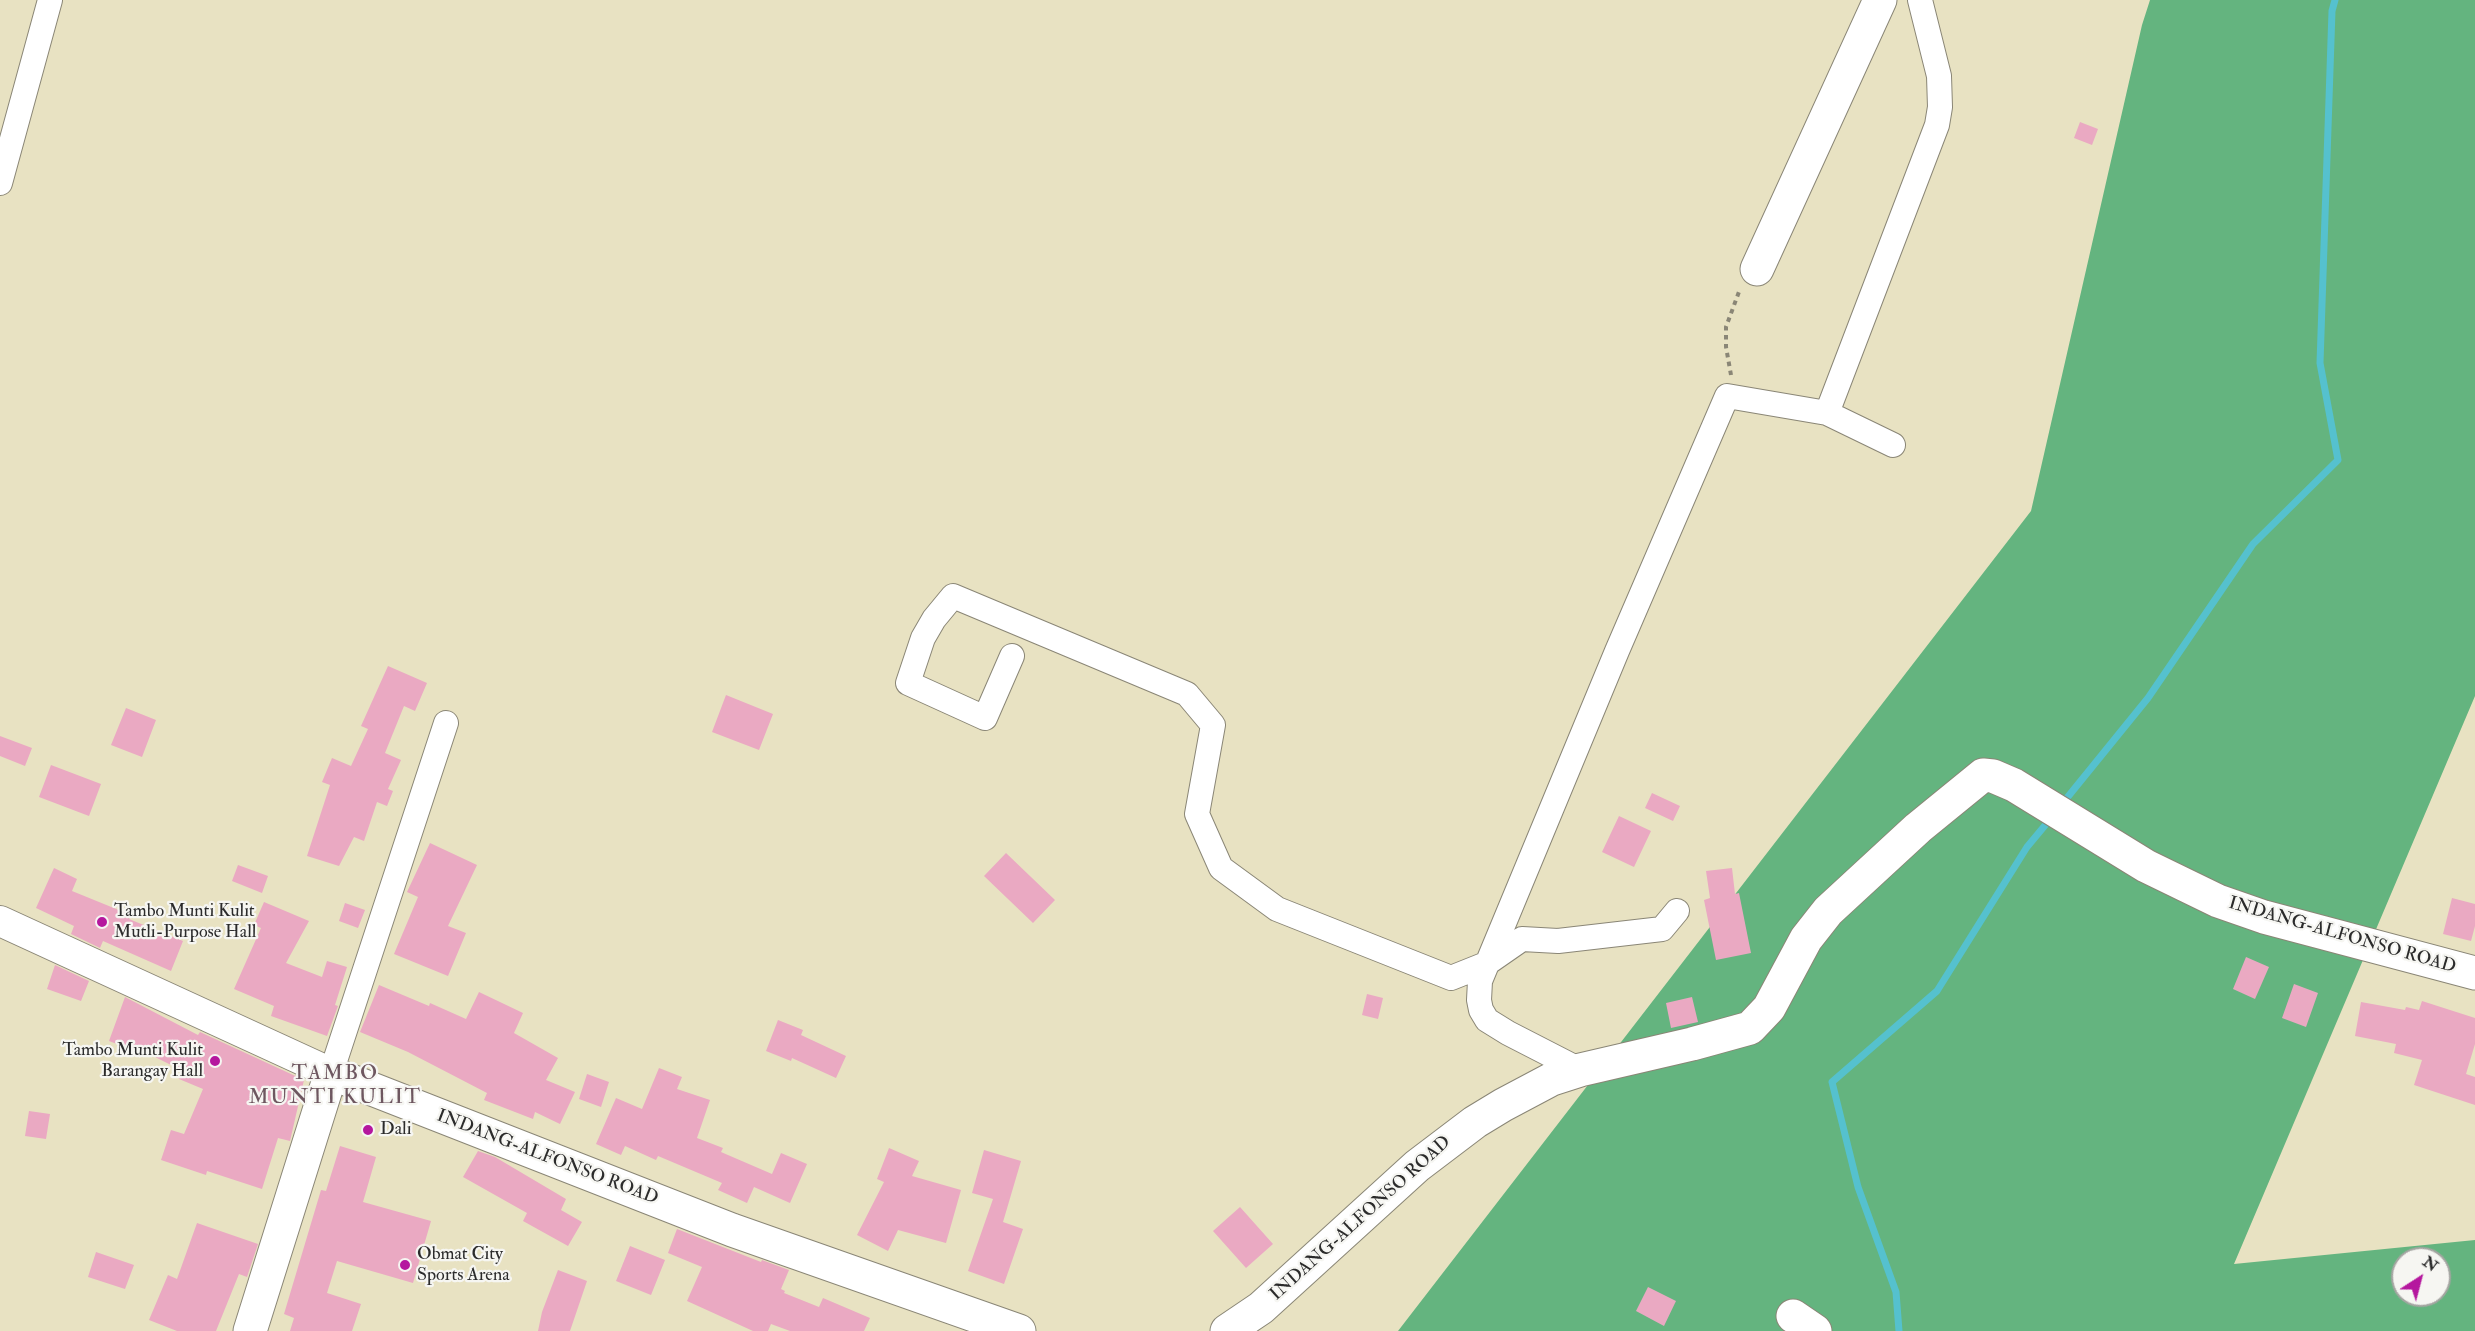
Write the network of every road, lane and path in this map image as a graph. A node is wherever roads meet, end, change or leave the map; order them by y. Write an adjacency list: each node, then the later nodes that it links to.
1 (50, 0): 4 (street)
2 (1880, 0): 5 (main road)
3 (1920, 0): 7 (street)
4 (0, 183)
5 (1757, 268): 6 (path)
6 (1727, 396): 7 (street); 13 (street)
7 (1827, 413): 8 (street)
8 (1893, 445)
9 (1012, 656): 13 (street)
10 (446, 723): 16 (street)
11 (1677, 911): 13 (street)
12 (0, 921): 16 (street)
13 (1486, 964): 15 (street)
14 (2475, 973): 15 (main road, INDANG-ALFONSO ROAD)
15 (1580, 1070): 19 (main road, INDANG-ALFONSO ROAD)
16 (331, 1073): 17 (main road); 18 (main road, INDANG-ALFONSO ROAD)
17 (250, 1331)
18 (1019, 1331)
19 (1227, 1331)

